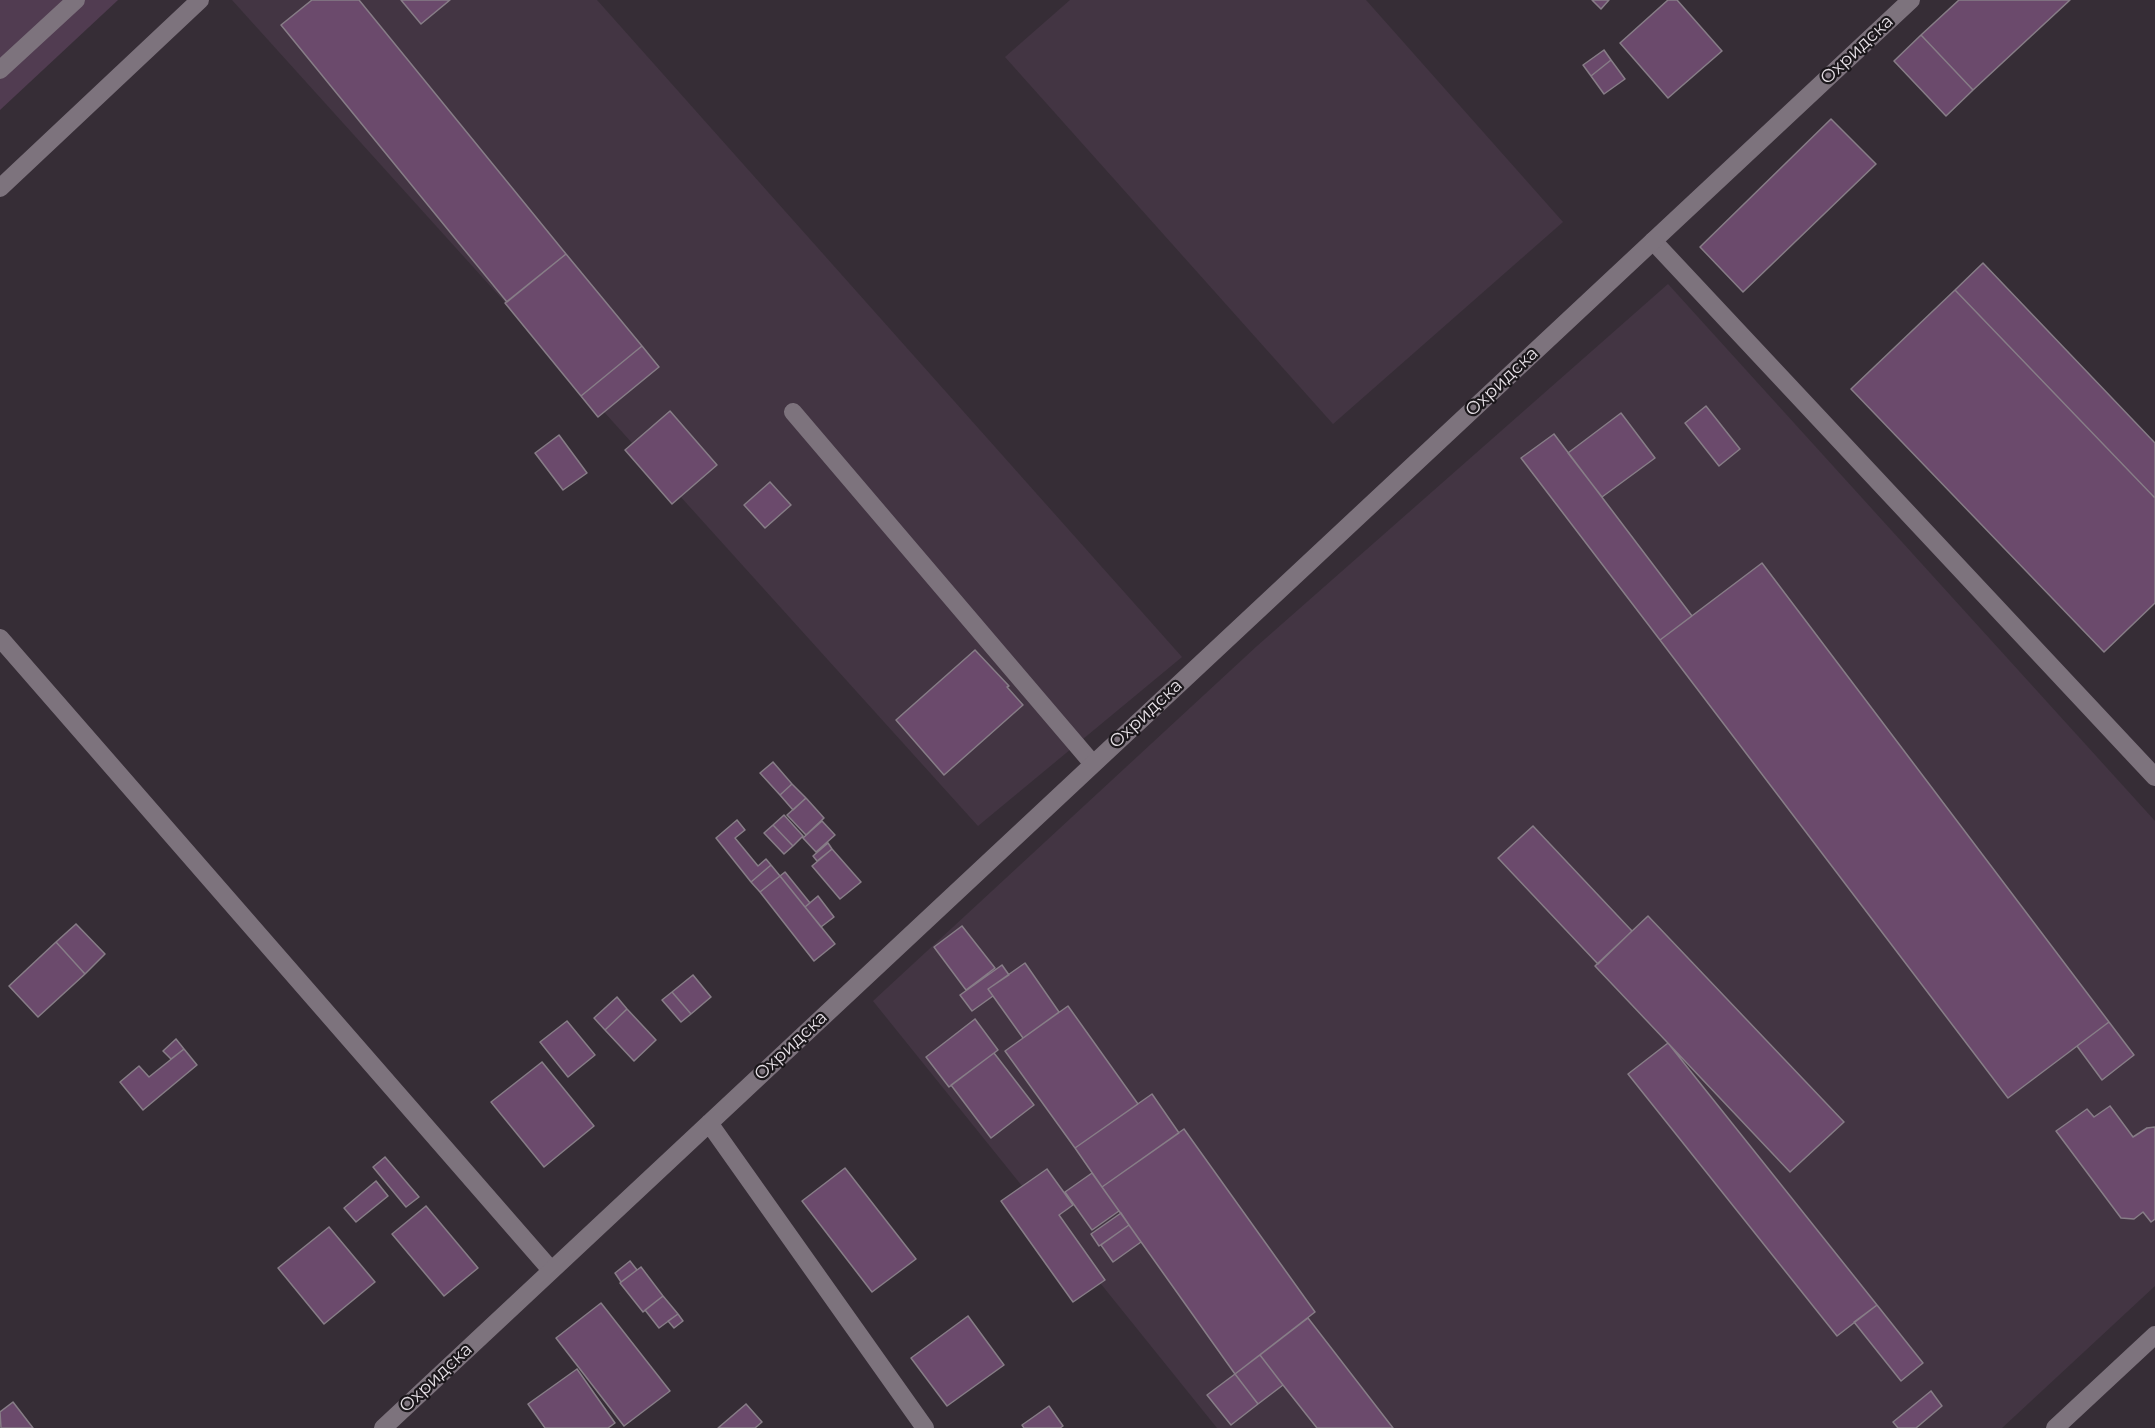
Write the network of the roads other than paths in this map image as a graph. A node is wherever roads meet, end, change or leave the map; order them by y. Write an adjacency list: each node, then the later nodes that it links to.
1 (76, 0): 4 (street)
2 (200, 0): 5 (street)
3 (1911, 0): 6 (street, Охридска)
4 (0, 70)
5 (0, 188)
6 (1653, 241): 9 (street, Охридска); 10 (street)
7 (793, 412): 9 (street)
8 (0, 638): 12 (street)
9 (1093, 764): 11 (street, Охридска)
10 (2155, 777)
11 (709, 1123): 12 (street, Охридска); 15 (street)
12 (551, 1270): 14 (street, Охридска)
13 (2155, 1335): 16 (street)
14 (383, 1428)
15 (925, 1428)
16 (2055, 1428)

